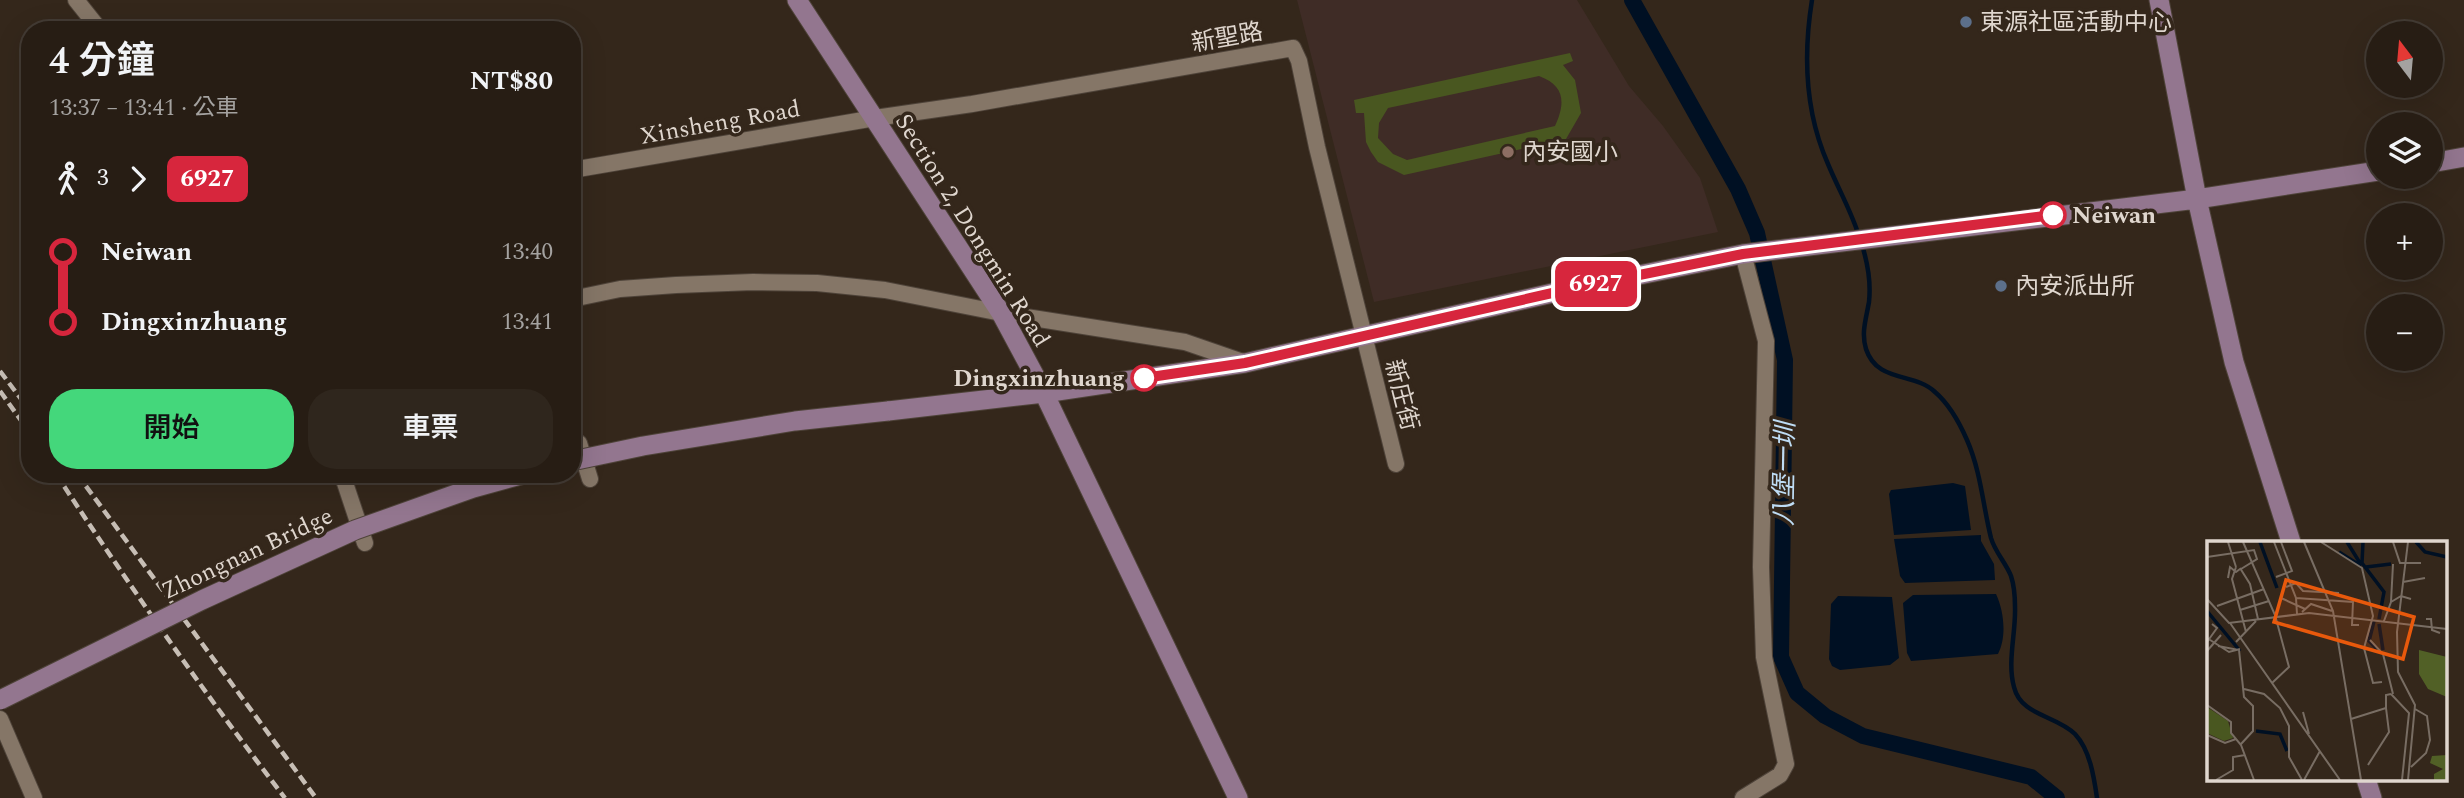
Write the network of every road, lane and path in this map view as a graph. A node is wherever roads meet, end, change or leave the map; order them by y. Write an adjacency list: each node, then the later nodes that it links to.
1 (76, 0): 4 (street)
2 (797, 0): 5 (main road, Section 2, Dongmin Road)
3 (2159, 0): 10 (main road)
4 (93, 21)
5 (875, 118): 8 (street, Xinsheng Road); 13 (main road, Section 2, Dongmin Road); 14 (street, 新聖路)
6 (2464, 157): 7 (main road)
7 (2443, 161)
8 (581, 168)
9 (2366, 173): 10 (main road)
10 (2197, 199): 11 (main road); 23 (main road)
11 (1743, 254): 14 (main road); 30 (street)
12 (581, 297): 13 (street)
13 (1000, 313): 15 (street); 16 (main road, Section 2, Dongmin Road)
14 (1364, 337): 15 (main road); 19 (street, 新庄街)
15 (1245, 363): 16 (main road)
16 (1044, 393): 17 (main road, bridge); 29 (main road, Section 2, Dongmin Road)
17 (581, 452)
18 (581, 463): 20 (street)
19 (1396, 464)
20 (590, 479)
21 (345, 483): 24 (street)
22 (492, 483): 25 (main road, Zhongnan Bridge, bridge)
23 (2291, 541)
24 (365, 543)
25 (0, 700)
26 (0, 719): 28 (street)
27 (2366, 780): 31 (main road)
28 (34, 798)
29 (1238, 798)
30 (1743, 798)
31 (2372, 798)

